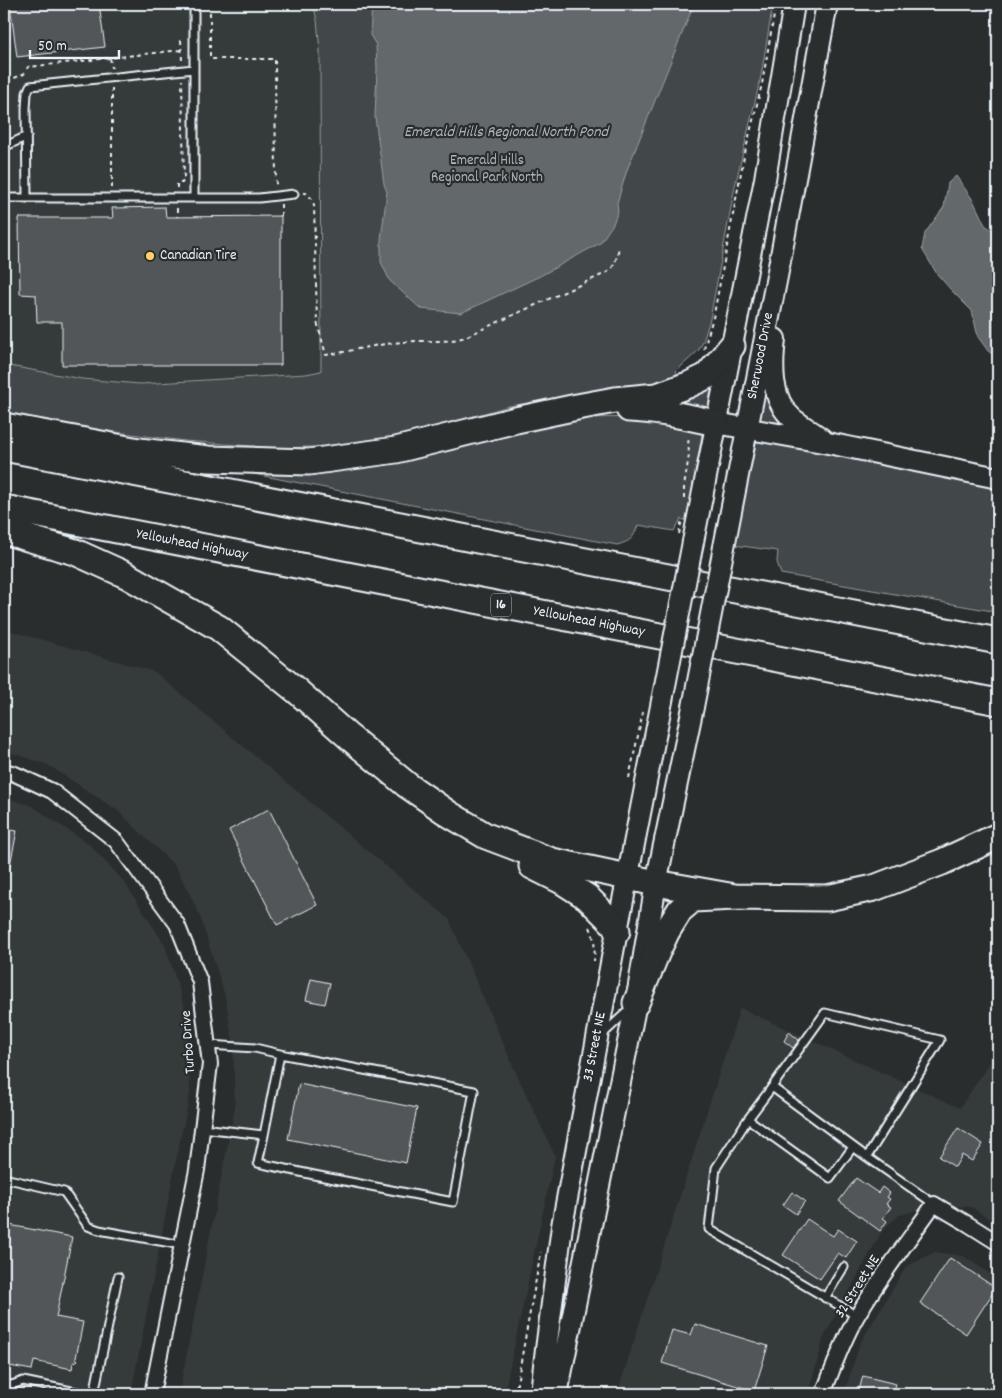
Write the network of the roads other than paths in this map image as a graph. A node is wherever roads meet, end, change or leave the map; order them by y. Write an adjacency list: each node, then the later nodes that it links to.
1 (194, 4): 4 (lane)
2 (794, 4): 12 (main road, Sherwood Drive)
3 (827, 4): 11 (main road, Sherwood Drive)
4 (194, 69): 5 (lane); 10 (lane)
5 (27, 136): 6 (lane); 9 (lane)
6 (4, 147)
7 (294, 194): 10 (lane)
8 (4, 198): 9 (lane)
9 (27, 198): 10 (lane)
10 (194, 198)
11 (780, 261): 16 (main road, Sherwood Drive); 17 (main road)
12 (732, 346): 13 (highway); 14 (main road, Sherwood Drive)
13 (577, 407): 14 (highway); 15 (highway)
14 (716, 423): 16 (main road); 23 (main road, Sherwood Drive, bridge)
15 (4, 426)
16 (747, 428): 17 (main road); 25 (main road, Sherwood Drive, bridge)
17 (828, 443): 19 (main road)
18 (4, 448): 22 (highway)
19 (998, 478)
20 (4, 508): 24 (highway, Yellowhead Highway / 16)
21 (4, 531): 27 (highway)
22 (992, 637)
23 (662, 701): 29 (main road, 33 Street NE)
24 (998, 702)
25 (693, 707): 30 (main road, 33 Street NE)
26 (4, 771): 35 (street, Turbo Drive)
27 (486, 836): 29 (highway); 32 (highway)
28 (998, 836): 31 (highway)
29 (628, 878): 30 (highway); 32 (main road, 33 Street NE)
30 (656, 883): 31 (highway); 33 (main road, 33 Street NE)
31 (735, 897): 33 (highway)
32 (617, 931): 34 (main road, 33 Street NE)
33 (636, 1003): 34 (lane); 57 (main road, 33 Street NE)
34 (596, 1041): 56 (main road, 33 Street NE)
35 (208, 1045): 36 (lane); 39 (street, Turbo Drive)
36 (280, 1054): 40 (lane); 40 (lane)
37 (772, 1087): 38 (lane); 41 (lane); 42 (lane)
38 (748, 1119): 41 (lane); 49 (lane)
39 (202, 1128): 40 (lane); 46 (street, Turbo Drive)
40 (264, 1136)
41 (853, 1147): 42 (lane)
42 (867, 1157): 44 (lane)
43 (4, 1178): 46 (lane)
44 (934, 1204): 45 (street); 50 (street, 32 Street NE)
45 (998, 1243)
46 (182, 1245): 55 (street, Turbo Drive)
47 (844, 1267): 49 (lane)
48 (118, 1277): 54 (lane)
49 (825, 1298): 50 (lane)
50 (857, 1316): 58 (street, 32 Street NE)
51 (8, 1384): 52 (lane); 53 (lane)
52 (10, 1394)
53 (86, 1394)
54 (94, 1394)
55 (152, 1394)
56 (541, 1394)
57 (557, 1394)
58 (823, 1394)

